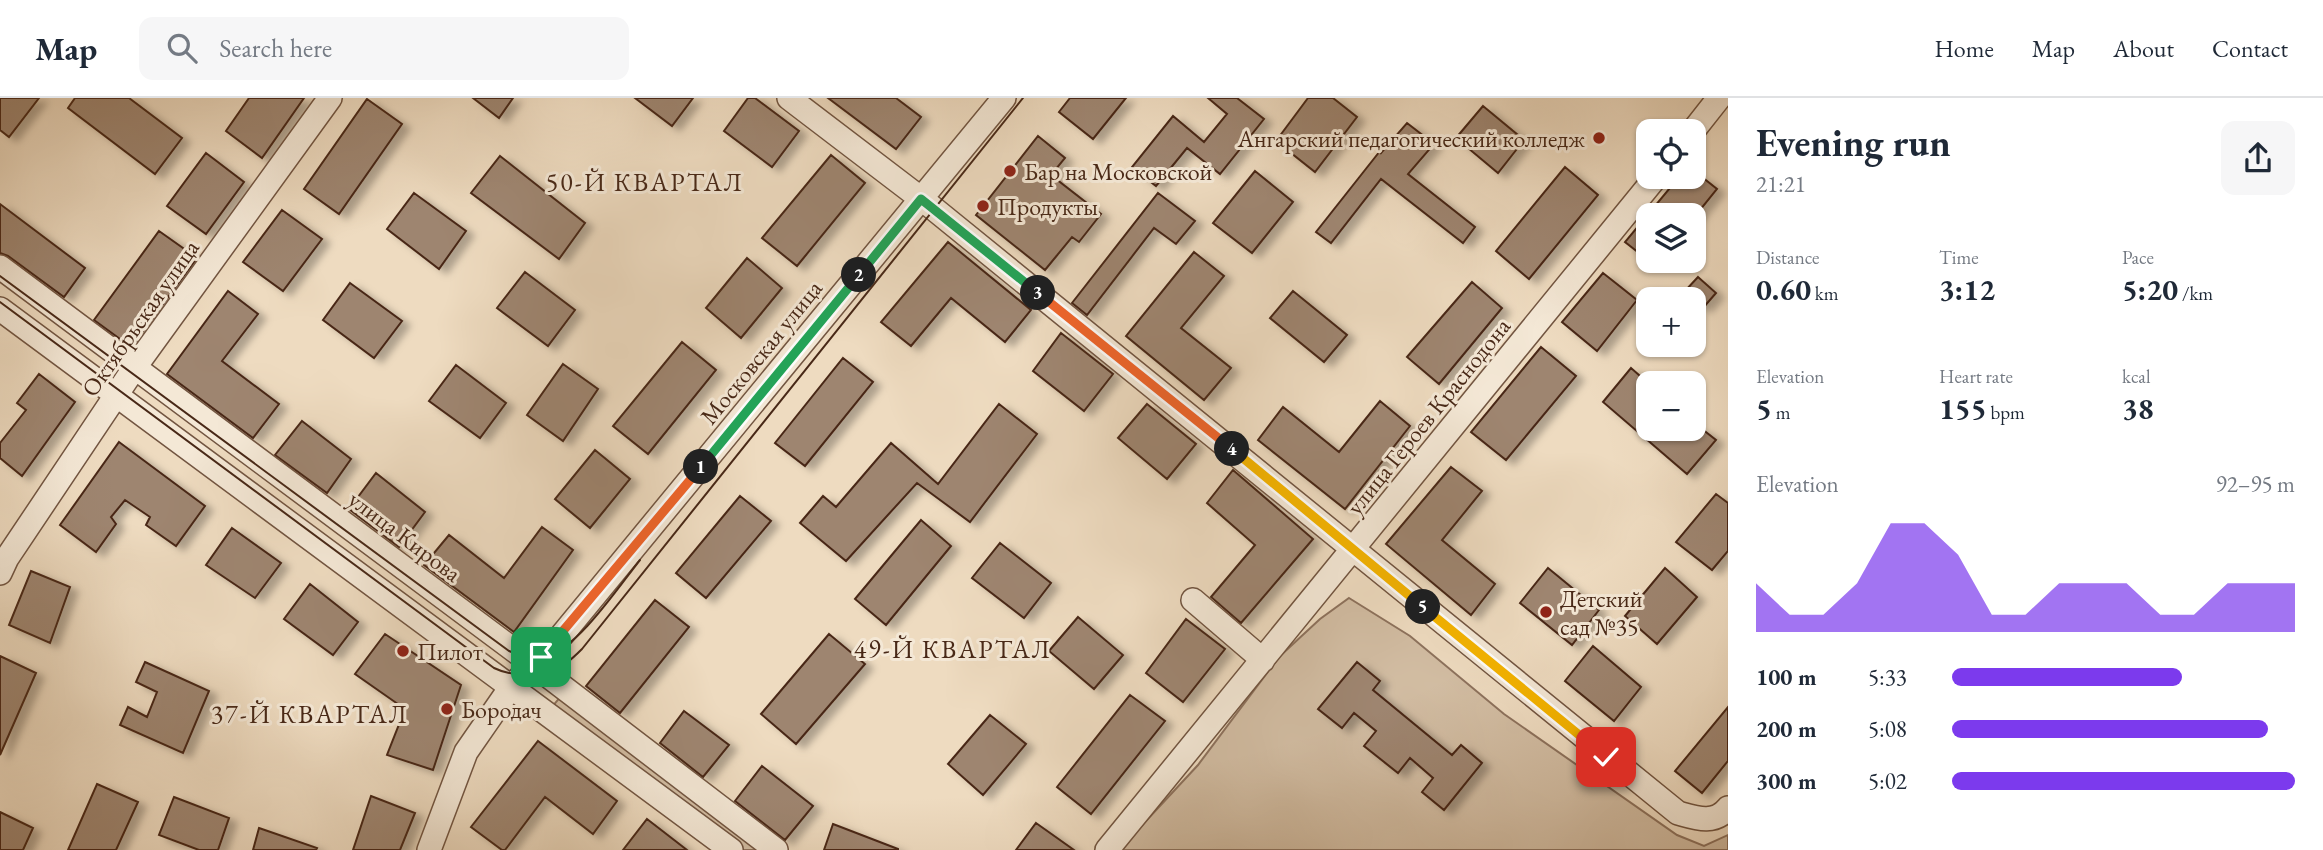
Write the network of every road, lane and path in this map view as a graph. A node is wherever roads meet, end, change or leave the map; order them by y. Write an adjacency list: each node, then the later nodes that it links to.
1 (330, 98): 10 (street, Октябрьская улица)
2 (789, 98): 7 (street)
3 (1004, 98): 7 (street, Московская улица)
4 (1719, 98): 5 (street)
5 (1702, 119)
6 (1646, 189): 12 (street, улица Героев Краснодона)
7 (921, 199): 12 (street); 16 (street, Московская улица)
8 (0, 267): 10 (street, улица Кирова)
9 (0, 309): 11 (street)
10 (135, 368): 11 (street, Октябрьская улица); 16 (street, улица Кирова)
11 (116, 396): 13 (street, Октябрьская улица); 17 (street)
12 (1352, 549): 15 (street, улица Героев Краснодона); 18 (street)
13 (0, 573)
14 (1193, 600): 15 (street)
15 (1263, 660): 22 (street, улица Героев Краснодона)
16 (534, 665): 17 (street, Московская улица); 21 (street, улица Кирова)
17 (511, 687): 19 (street, Московская улица); 20 (street)
18 (1728, 808)
19 (429, 850)
20 (731, 850)
21 (776, 850)
22 (1107, 850)

